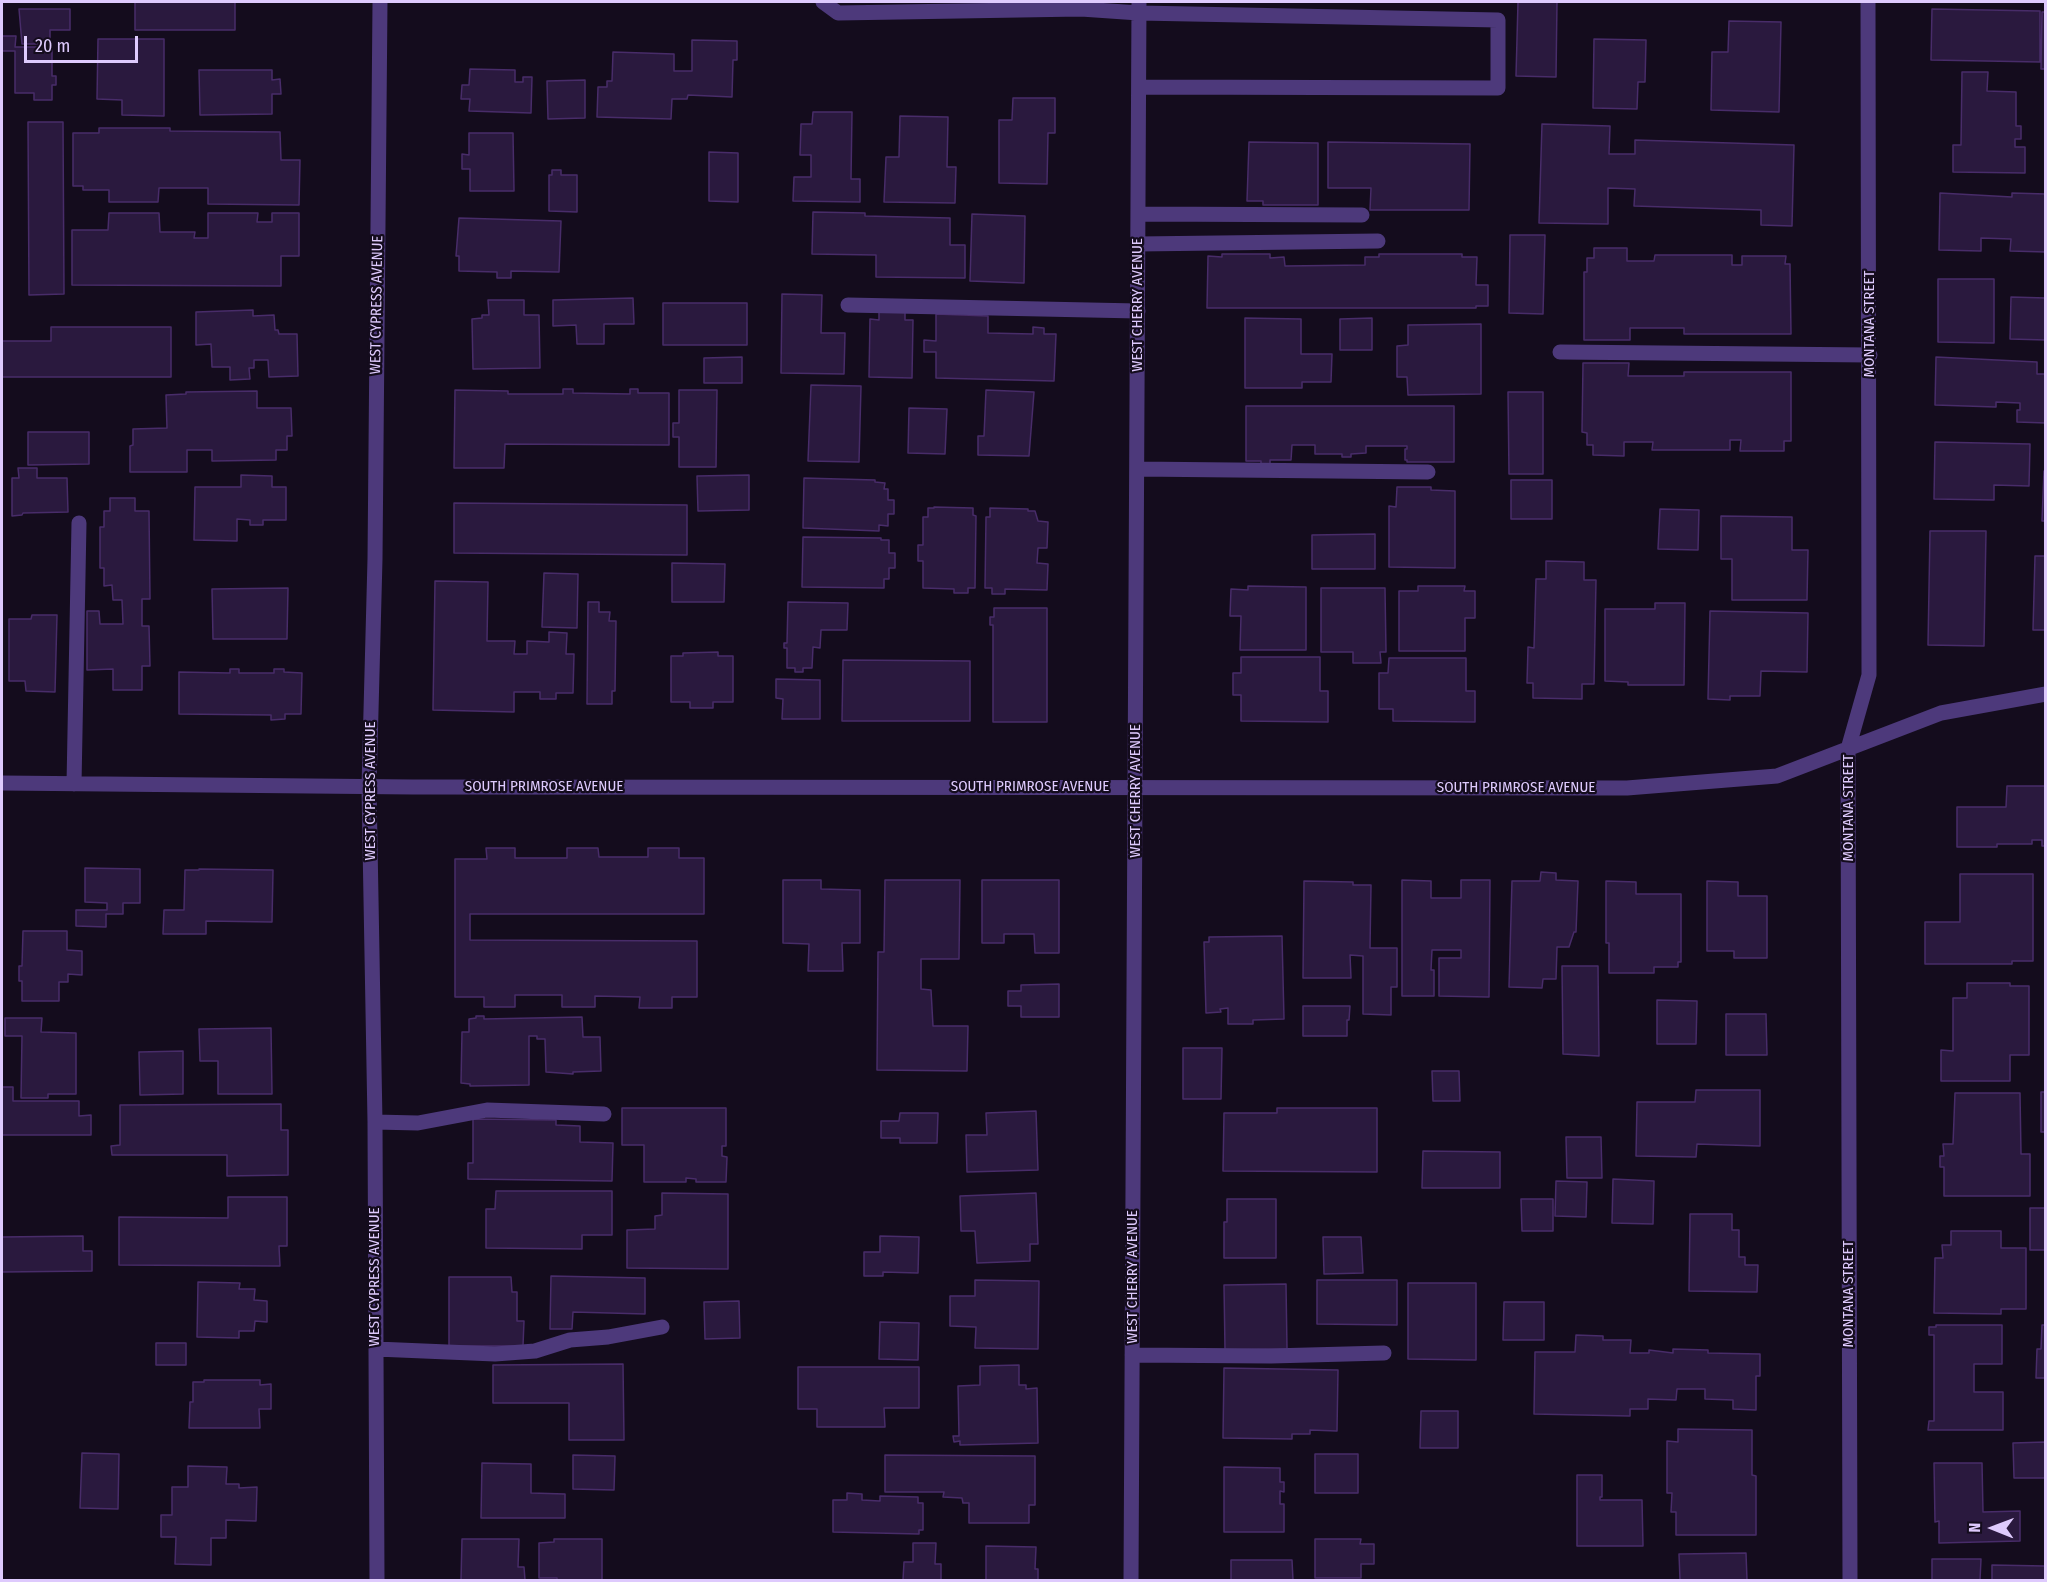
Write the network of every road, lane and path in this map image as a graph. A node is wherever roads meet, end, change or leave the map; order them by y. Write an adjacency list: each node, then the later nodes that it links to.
1 (380, 2): 21 (street, WEST CYPRESS AVENUE)
2 (823, 2): 4 (street)
3 (1868, 2): 13 (street, MONTANA STREET)
4 (1139, 7): 5 (street, WEST CHERRY AVENUE); 5 (street)
5 (1139, 87): 6 (street, WEST CHERRY AVENUE)
6 (1139, 214): 7 (street); 9 (street, WEST CHERRY AVENUE)
7 (1362, 215)
8 (1378, 241): 9 (street)
9 (1138, 244): 11 (street, WEST CHERRY AVENUE)
10 (848, 305): 11 (street)
11 (1138, 311): 14 (street, WEST CHERRY AVENUE)
12 (1560, 352): 13 (street)
13 (1870, 355): 18 (street, MONTANA STREET)
14 (1137, 469): 15 (street); 22 (street, WEST CHERRY AVENUE)
15 (1428, 472)
16 (79, 523): 20 (street)
17 (2046, 694): 18 (street, SOUTH PRIMROSE AVENUE)
18 (1848, 749): 22 (street, SOUTH PRIMROSE AVENUE); 31 (street, MONTANA STREET)
19 (2, 783): 20 (street, SOUTH PRIMROSE AVENUE)
20 (74, 783): 21 (street, SOUTH PRIMROSE AVENUE)
21 (369, 787): 22 (street, SOUTH PRIMROSE AVENUE); 24 (street, WEST CYPRESS AVENUE)
22 (1136, 787): 28 (street, WEST CHERRY AVENUE)
23 (604, 1114): 24 (street)
24 (375, 1122): 26 (street, WEST CYPRESS AVENUE)
25 (662, 1327): 26 (street)
26 (376, 1349): 29 (street, WEST CYPRESS AVENUE)
27 (1384, 1353): 28 (street)
28 (1132, 1355): 30 (street, WEST CHERRY AVENUE)
29 (377, 1581)
30 (1131, 1581)
31 (1850, 1581)

